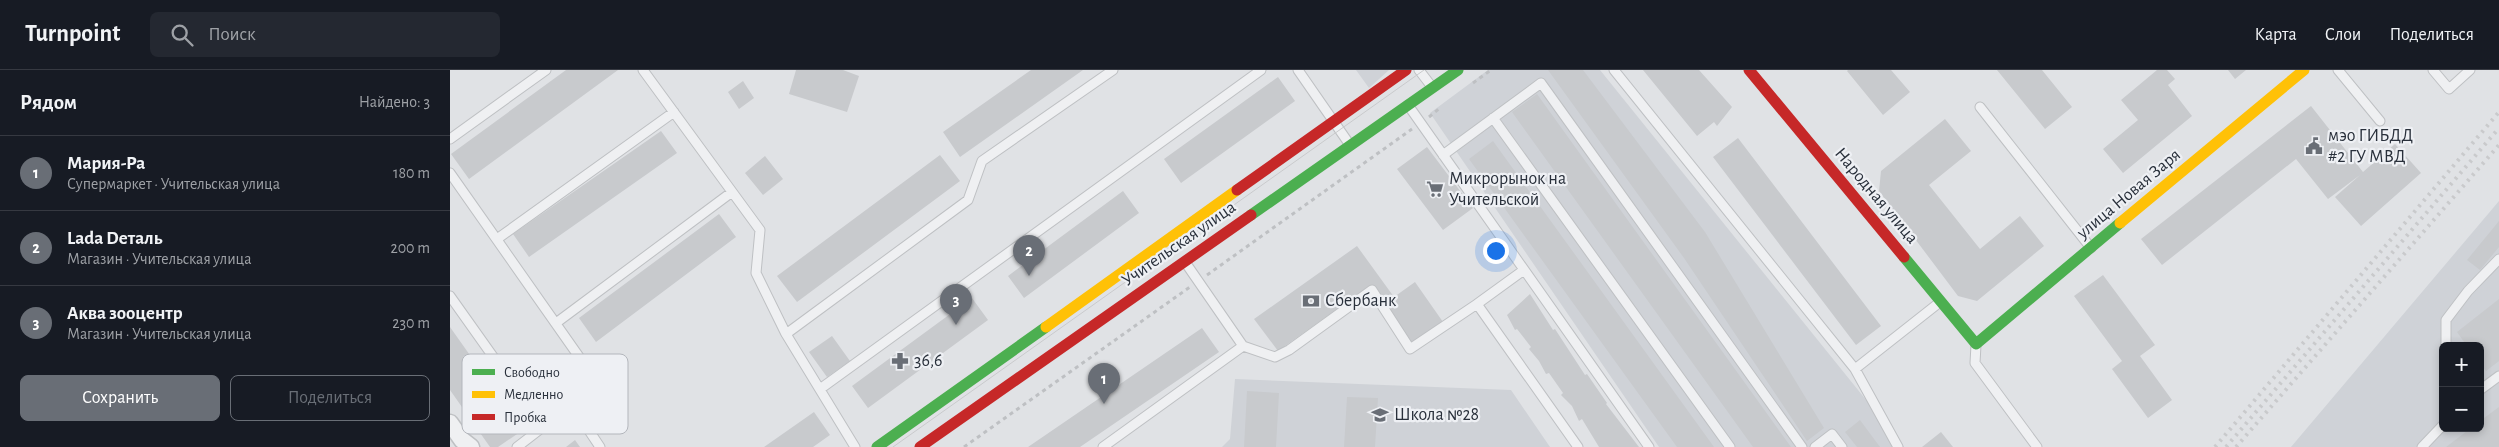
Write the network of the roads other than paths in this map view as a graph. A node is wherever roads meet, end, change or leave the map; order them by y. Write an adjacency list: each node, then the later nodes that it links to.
1 (546, 70): 22 (lane)
2 (643, 70): 18 (lane)
3 (1113, 70): 36 (lane)
4 (1260, 70): 45 (lane)
5 (1298, 70): 21 (lane)
6 (1406, 70): 21 (main road, Учительская улица)
7 (1419, 70): 15 (lane)
8 (1458, 70): 15 (main road, Учительская улица)
9 (1614, 70): 42 (lane)
10 (1749, 70): 33 (main road, Народная улица)
11 (2304, 70): 28 (main road, улица Новая Заря)
12 (2338, 70): 20 (lane)
13 (2433, 70): 14 (lane)
14 (2470, 70)
15 (1432, 87): 16 (main road, Учительская улица)
16 (1408, 105): 23 (main road, Учительская улица); 24 (lane)
17 (1980, 107): 28 (lane)
18 (674, 112): 26 (lane); 27 (lane)
19 (1493, 118): 24 (lane); 59 (lane); 60 (lane)
20 (2380, 121)
21 (1334, 122): 23 (lane); 54 (main road, Учительская улица)
22 (450, 139)
23 (1350, 146): 30 (main road, Учительская улица)
24 (1443, 155): 31 (lane)
25 (450, 173): 27 (lane)
26 (732, 192): 35 (lane); 36 (lane)
27 (497, 239): 35 (lane)
28 (2091, 248): 38 (main road, улица Новая Заря)
29 (2499, 259): 37 (lane)
30 (1184, 262): 39 (lane); 55 (main road, Учительская улица)
31 (1524, 270): 34 (lane); 58 (lane)
32 (450, 296): 40 (lane)
33 (1940, 302): 38 (main road, Народная улица); 42 (lane)
34 (1476, 304): 39 (lane); 57 (lane)
35 (556, 323): 41 (lane)
36 (786, 334): 45 (lane)
37 (2446, 342)
38 (1976, 344): 64 (lane)
39 (1242, 346): 56 (lane)
40 (491, 354)
41 (577, 354)
42 (1855, 369): 63 (lane)
43 (2499, 376): 44 (lane)
44 (2484, 387)
45 (820, 389): 53 (lane)
46 (450, 423): 50 (street)
47 (2439, 429): 65 (lane)
48 (535, 434): 51 (lane)
49 (591, 434): 52 (lane)
50 (470, 447)
51 (517, 447)
52 (600, 447)
53 (855, 447)
54 (877, 447)
55 (920, 447)
56 (1103, 447)
57 (1578, 447)
58 (1649, 447)
59 (1730, 447)
60 (1802, 447)
61 (1815, 447): 62 (lane)
62 (1842, 447)
63 (1898, 447)
64 (2037, 447)
65 (2422, 447)

